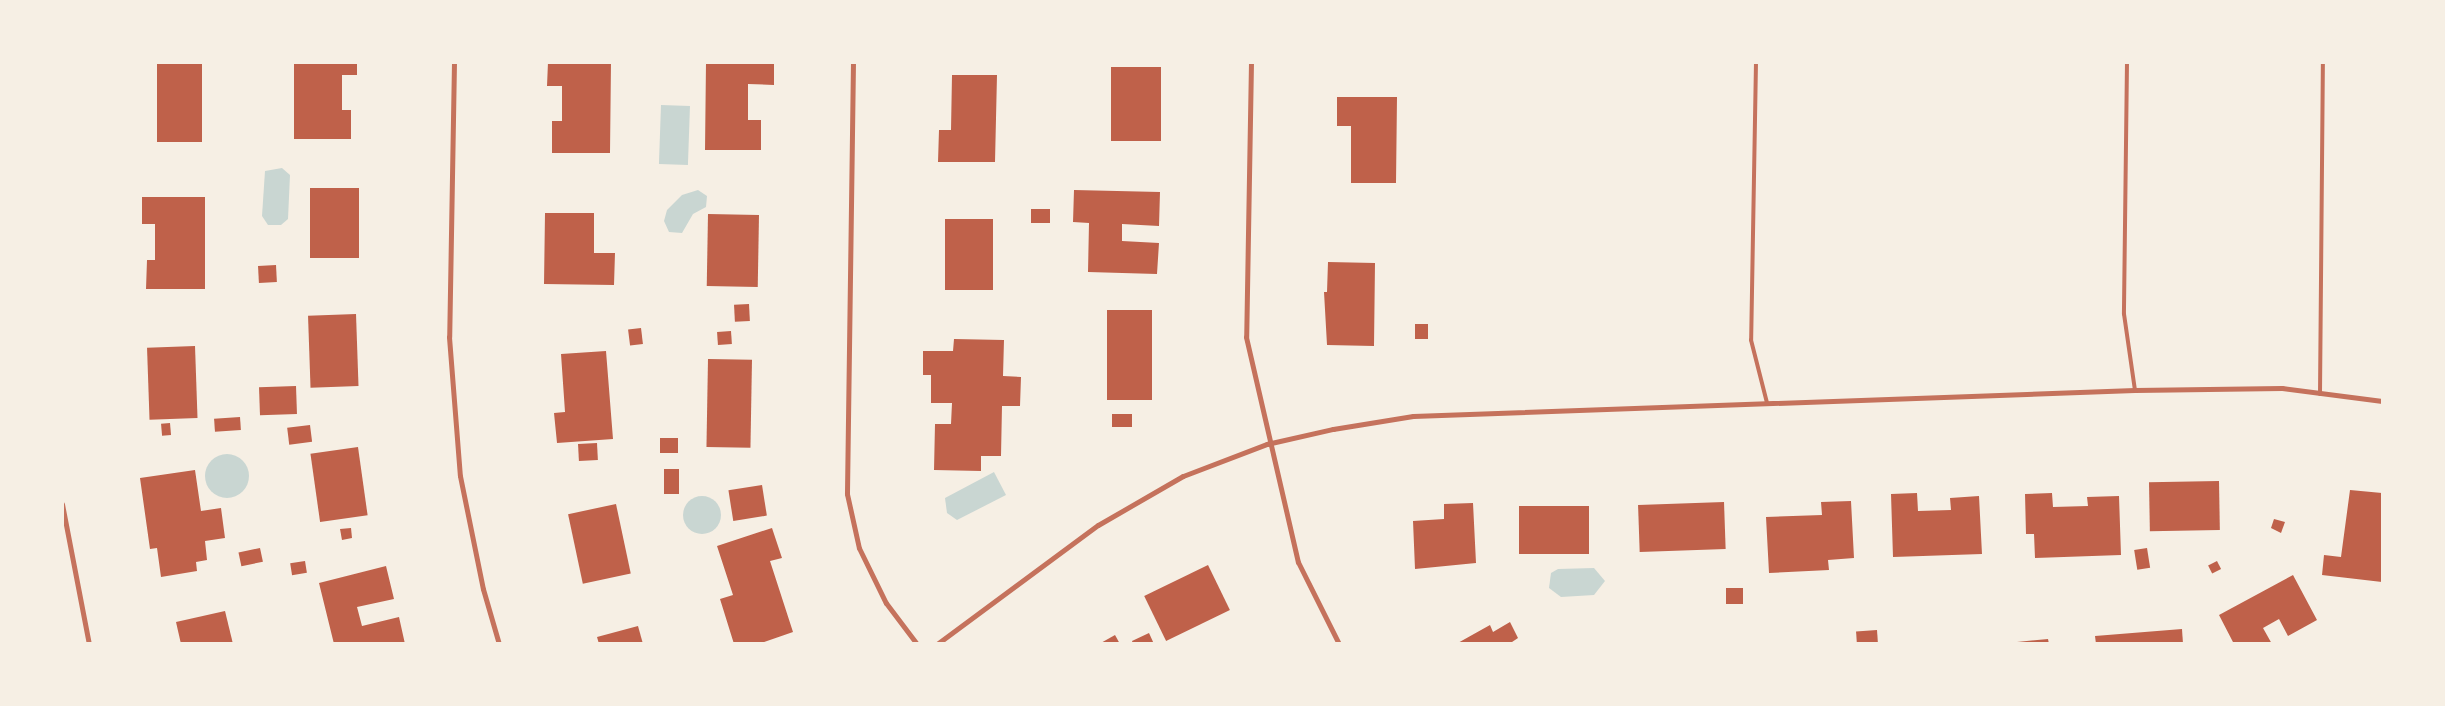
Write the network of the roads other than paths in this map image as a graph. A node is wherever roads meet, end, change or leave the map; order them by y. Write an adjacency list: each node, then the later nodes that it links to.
1 (454, 62): 14 (street)
2 (853, 62): 15 (street)
3 (1251, 62): 11 (street)
4 (1756, 62): 10 (lane)
5 (2128, 62): 7 (lane)
6 (2323, 62): 8 (lane)
7 (2134, 390): 8 (street); 10 (street)
8 (2320, 394): 9 (street)
9 (2382, 401)
10 (1767, 403): 11 (street)
11 (1267, 444): 16 (street); 17 (street)
12 (62, 504): 13 (street)
13 (89, 644)
14 (499, 644)
15 (917, 644)
16 (937, 644)
17 (1340, 644)

